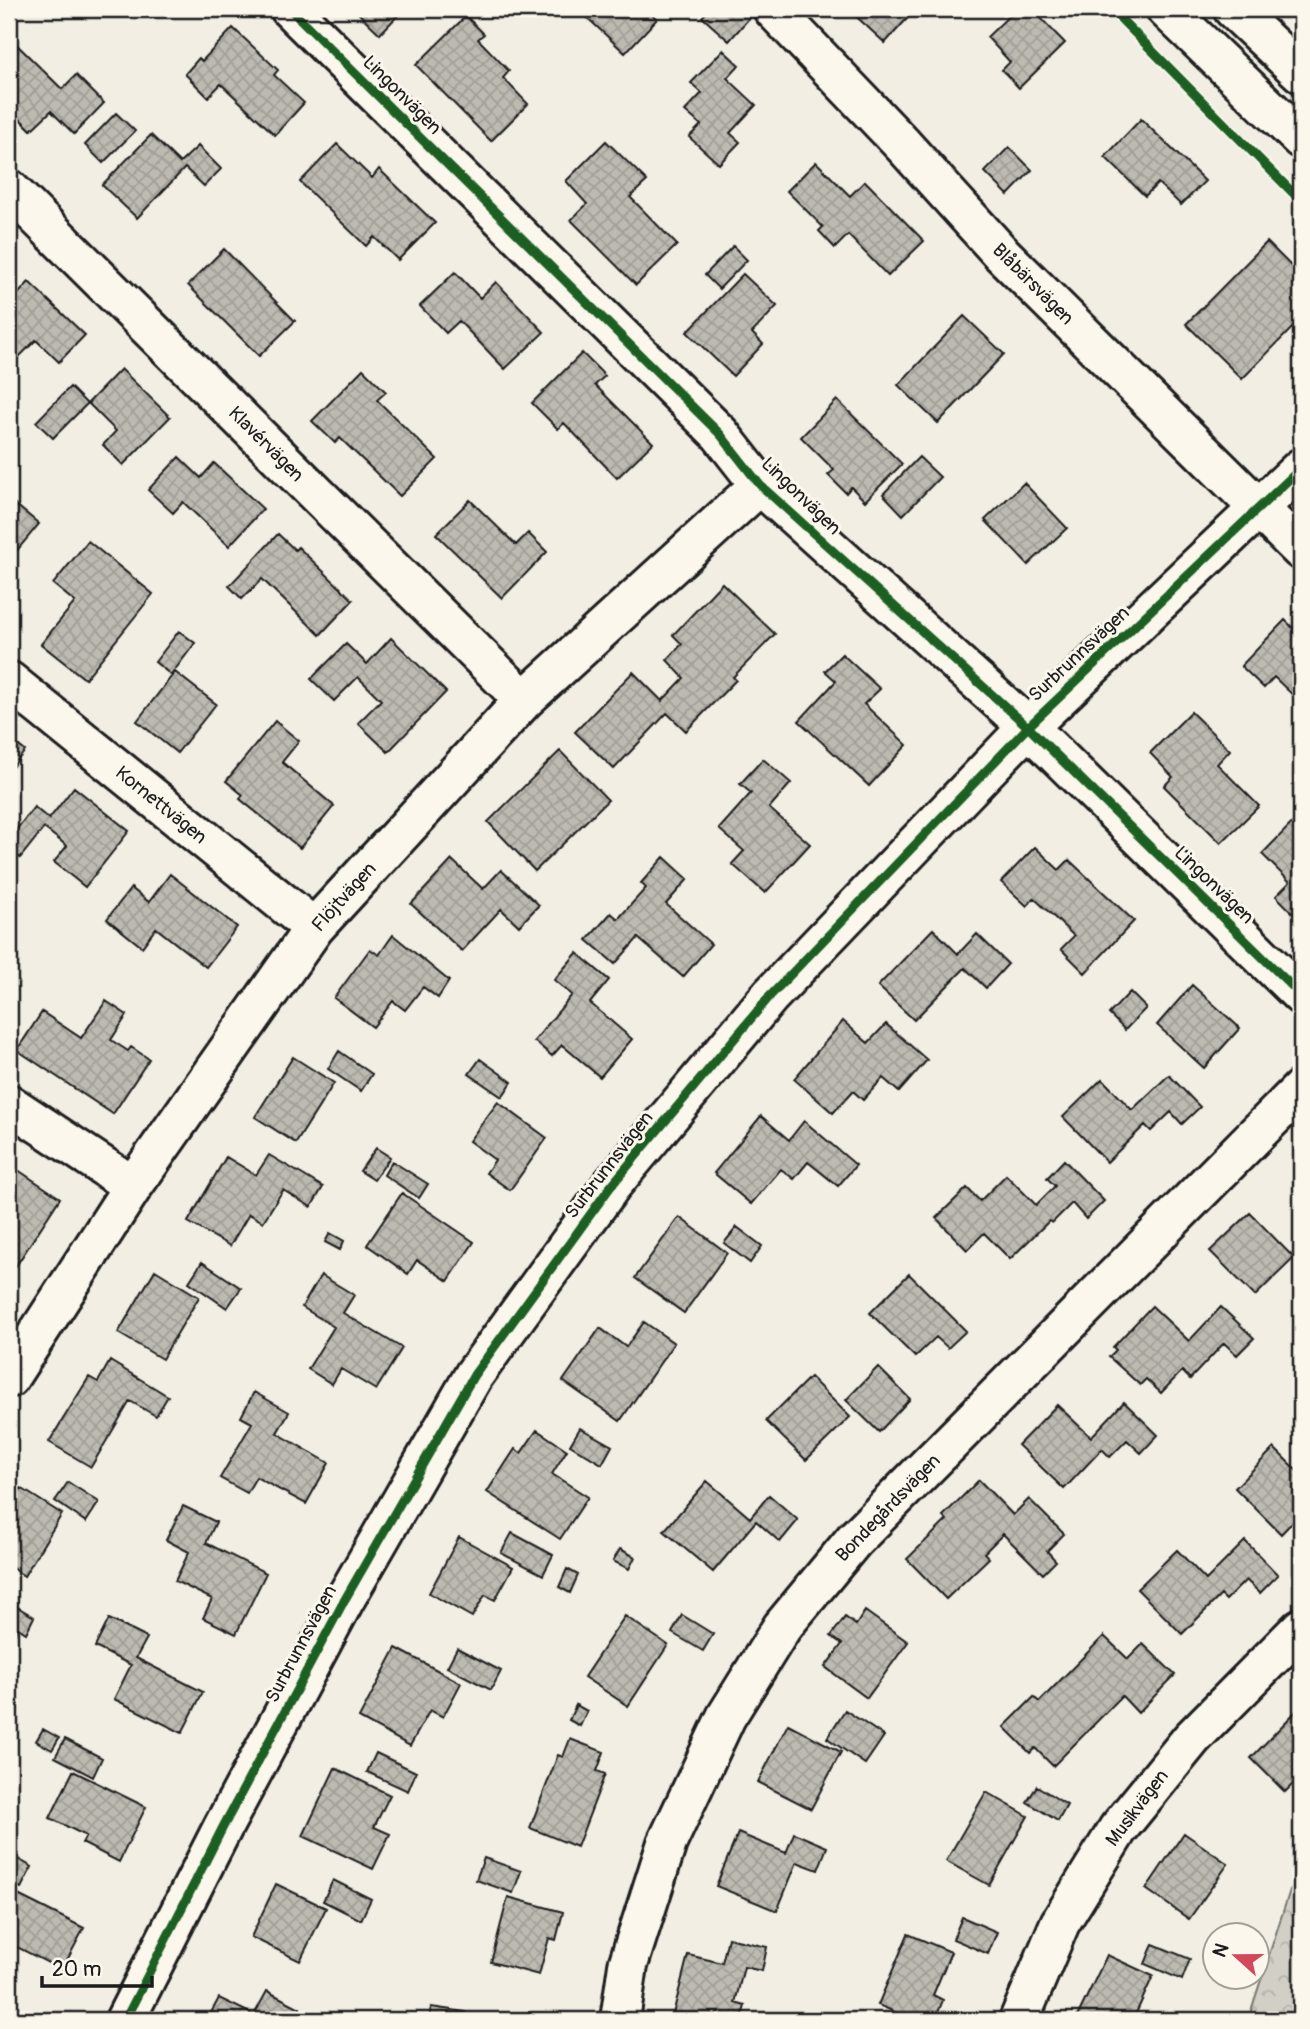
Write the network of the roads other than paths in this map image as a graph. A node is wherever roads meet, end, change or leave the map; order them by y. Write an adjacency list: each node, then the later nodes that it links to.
1 (290, 9): 9 (street, Lingonvägen)
2 (773, 9): 10 (street, Blåbärsvägen)
3 (1166, 9): 6 (street)
4 (1233, 9): 5 (street)
5 (1301, 73)
6 (1301, 139)
7 (9, 189): 13 (street, Klavérvägen)
8 (1301, 468): 10 (street, Surbrunnsvägen)
9 (760, 485): 13 (street, Flöjtvägen); 14 (street, Lingonvägen)
10 (1259, 508): 11 (street, Blåbärsvägen); 14 (street, Surbrunnsvägen)
11 (1301, 550)
12 (9, 681): 15 (street, Kornettvägen)
13 (524, 700): 15 (street, Flöjtvägen)
14 (1028, 727): 16 (street, Lingonvägen); 22 (street, Surbrunnsvägen)
15 (314, 929): 19 (street, Flöjtvägen)
16 (1301, 995)
17 (1301, 1089): 23 (street, Bondegårdsvägen)
18 (9, 1104): 19 (street)
19 (133, 1186): 20 (street, Flöjtvägen)
20 (9, 1378)
21 (1301, 1628): 24 (street, Musikvägen)
22 (125, 2020)
23 (620, 2020)
24 (1019, 2020)

